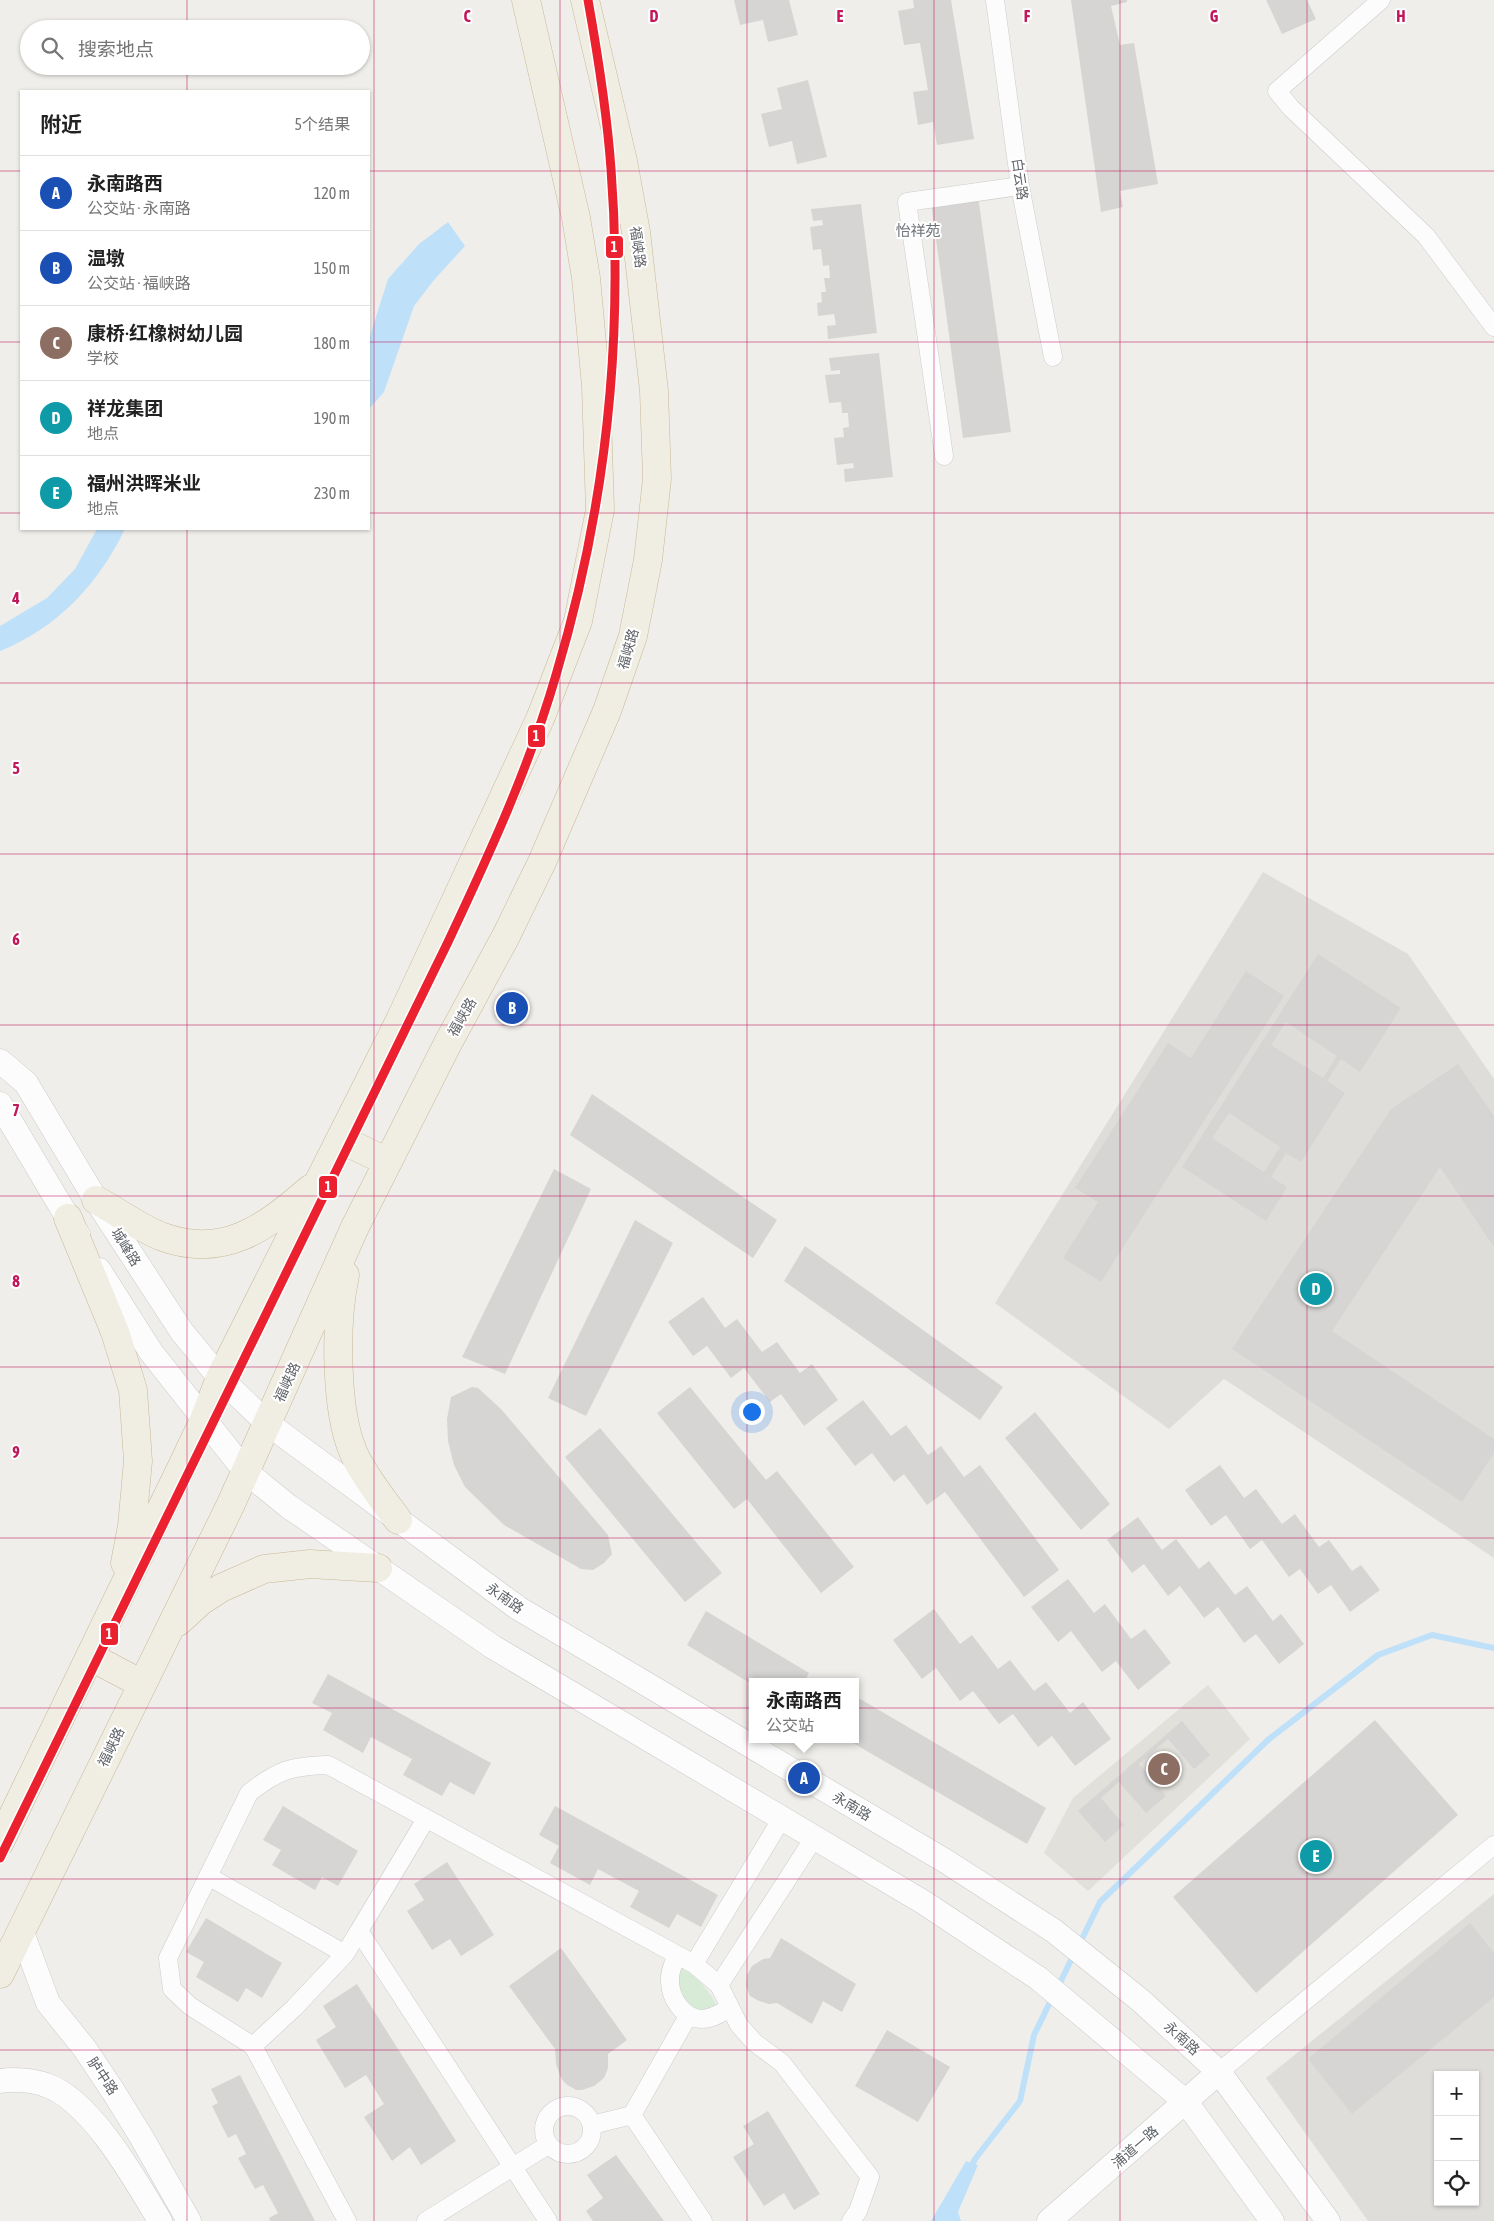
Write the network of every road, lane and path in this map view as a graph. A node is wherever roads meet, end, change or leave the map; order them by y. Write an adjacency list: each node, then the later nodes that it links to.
1 (526, 0): 11 (highway)
2 (585, 0): 12 (highway, 福峡路)
3 (995, 0): 5 (street, 白云路)
4 (1381, 0): 6 (street)
5 (1020, 186): 7 (street, 白云路); 8 (street)
6 (1494, 326)
7 (1053, 358)
8 (944, 456)
9 (0, 1061): 14 (main road, 城峰路)
10 (0, 1104): 15 (main road)
11 (340, 1139): 12 (highway); 13 (highway)
12 (388, 1162): 16 (highway, 福峡路)
13 (319, 1182): 14 (highway); 19 (highway)
14 (96, 1200): 17 (main road, 城峰路)
15 (68, 1218): 18 (main road); 25 (highway)
16 (356, 1227): 21 (highway, 福峡路); 23 (highway)
17 (136, 1263): 18 (main road); 19 (main road, 城峰路)
18 (106, 1282): 20 (main road)
19 (220, 1378): 20 (highway); 21 (main road, 城峰路)
20 (204, 1420): 22 (main road); 25 (highway)
21 (267, 1423): 22 (highway, 福峡路); 23 (main road, 永南路)
22 (245, 1471): 24 (main road); 26 (highway, 福峡路)
23 (398, 1520): 45 (main road, 永南路)
24 (378, 1568): 26 (highway); 29 (main road)
25 (119, 1599): 27 (highway)
26 (166, 1633): 28 (highway, 福峡路)
27 (91, 1657): 28 (highway); 32 (highway)
28 (142, 1684): 35 (highway, 福峡路)
29 (782, 1818): 31 (main road); 39 (street)
30 (426, 1819): 34 (street); 36 (street); 38 (street)
31 (814, 1838): 41 (street); 47 (main road)
32 (0, 1842)
33 (1494, 1845): 45 (street)
34 (208, 1876): 37 (street); 44 (street)
35 (21, 1930): 40 (highway, 福峡路); 53 (main road, 胪中路)
36 (359, 1930): 37 (street); 51 (street)
37 (345, 1954): 44 (street)
38 (677, 1955): 39 (street); 43 (street)
39 (694, 1964): 41 (street)
40 (0, 1974)
41 (719, 1985): 42 (street)
42 (730, 2008): 43 (street); 58 (street)
43 (688, 2016): 48 (street)
44 (252, 2046): 54 (street)
45 (1219, 2072): 47 (main road, 浦道一路); 61 (main road, 永南路)
46 (0, 2081): 52 (main road)
47 (1186, 2102): 59 (main road, 浦道一路); 60 (main road)
48 (632, 2115): 49 (street); 57 (street)
49 (592, 2124): 50 (street); 50 (street)
50 (548, 2145): 51 (street)
51 (512, 2167): 55 (street); 56 (street)
52 (160, 2221)
53 (189, 2221)
54 (347, 2221)
55 (426, 2221)
56 (548, 2221)
57 (703, 2221)
58 (851, 2221)
59 (1049, 2221)
60 (1272, 2221)
61 (1328, 2221)

